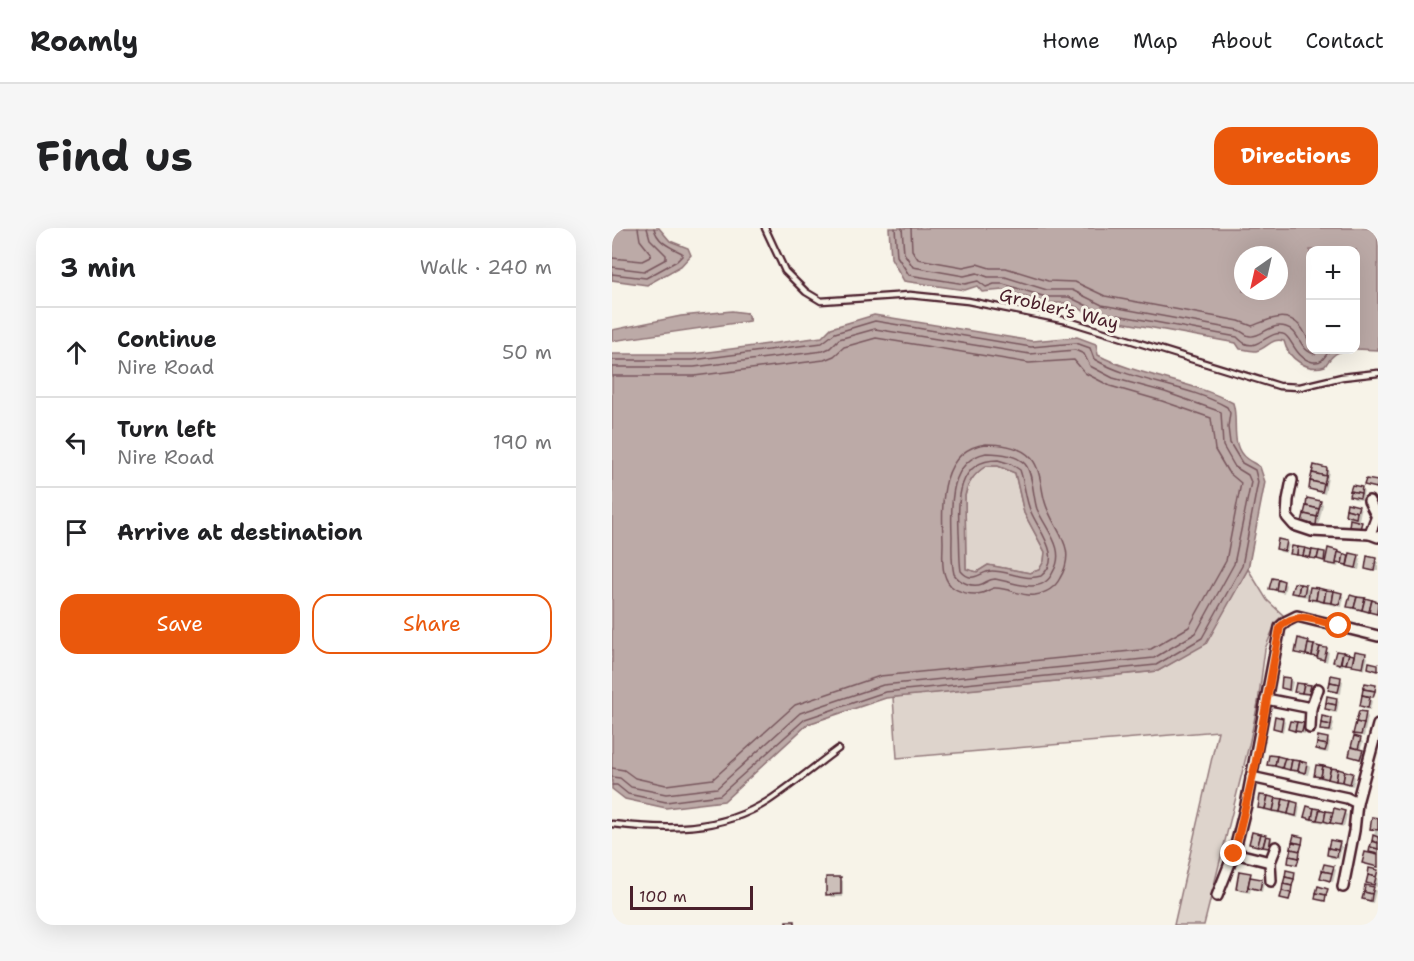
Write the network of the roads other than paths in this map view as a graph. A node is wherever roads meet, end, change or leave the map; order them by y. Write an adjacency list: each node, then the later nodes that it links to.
1 (765, 228): 2 (lane, Grobler's Way)
2 (1378, 373)
3 (1292, 480): 6 (street)
4 (1369, 501): 5 (street)
5 (1377, 514): 6 (street)
6 (1374, 536)
7 (1378, 636): 9 (street)
8 (1318, 689): 10 (street)
9 (1266, 699): 10 (street); 14 (street)
10 (1311, 708): 12 (street)
11 (1378, 725): 15 (street)
12 (1310, 728)
13 (838, 749): 16 (lane)
14 (1251, 777): 15 (street); 18 (street)
15 (1357, 803): 21 (street)
16 (612, 824)
17 (1276, 847): 19 (street)
18 (1234, 854): 19 (street); 22 (street)
19 (1270, 862): 20 (street)
20 (1271, 881)
21 (1343, 887)
22 (1217, 896)

